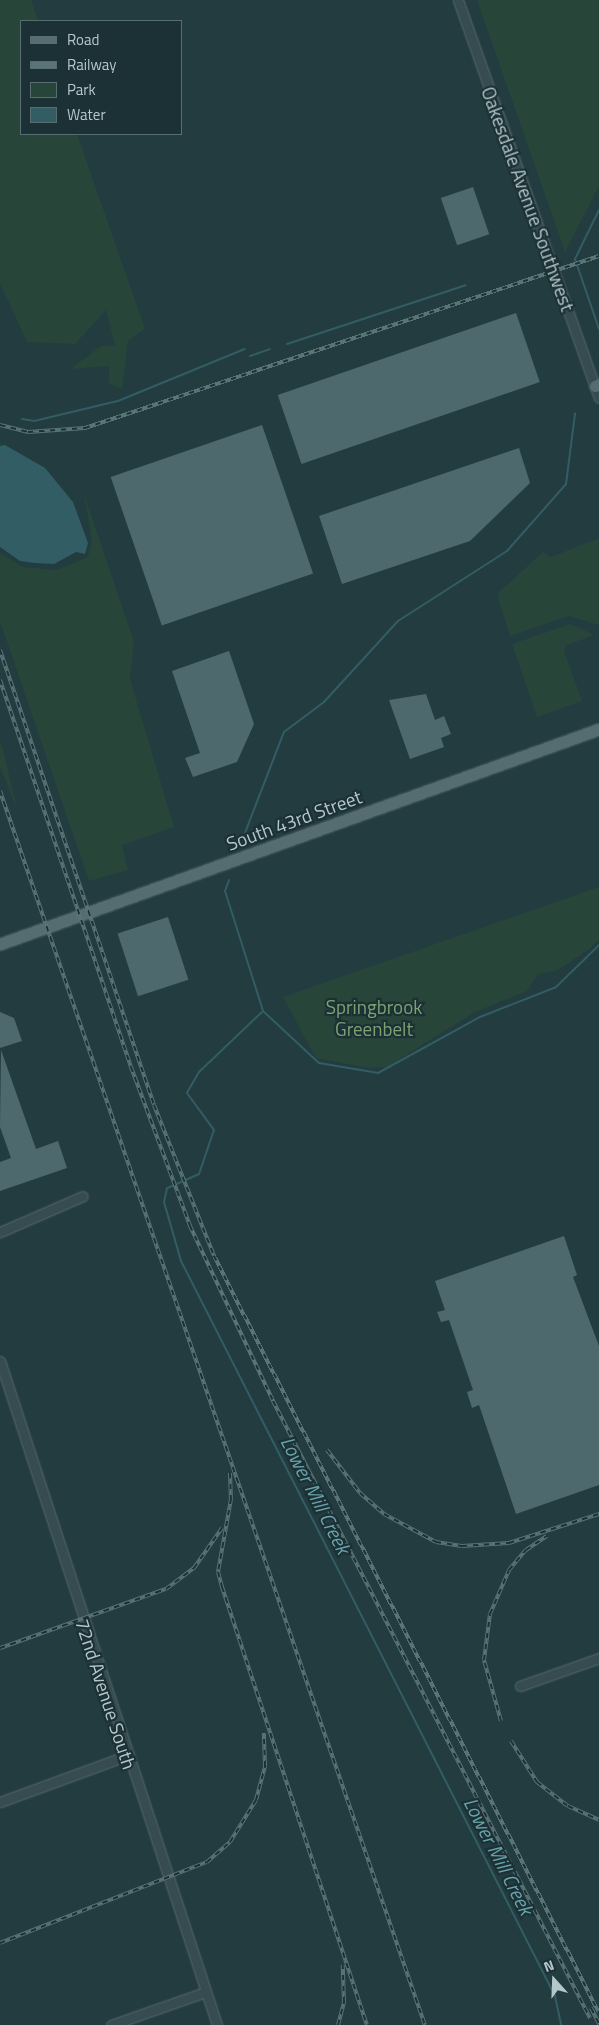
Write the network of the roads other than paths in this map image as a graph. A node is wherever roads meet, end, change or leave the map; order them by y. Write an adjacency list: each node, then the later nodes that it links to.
1 (458, 0): 2 (street, Oakesdale Avenue Southwest)
2 (597, 385): 3 (street, Oakesdale Avenue Southwest)
3 (599, 398)
4 (599, 729): 5 (main road, South 43rd Street)
5 (0, 944)
6 (83, 1196): 7 (street)
7 (0, 1232)
8 (0, 1361): 11 (street, 72nd Avenue South)
9 (599, 1658): 10 (street)
10 (520, 1686)
11 (126, 1756): 12 (street); 13 (street, 72nd Avenue South)
12 (0, 1802)
13 (205, 1992): 14 (street); 15 (street, 72nd Avenue South)
14 (111, 2025)
15 (217, 2025)

